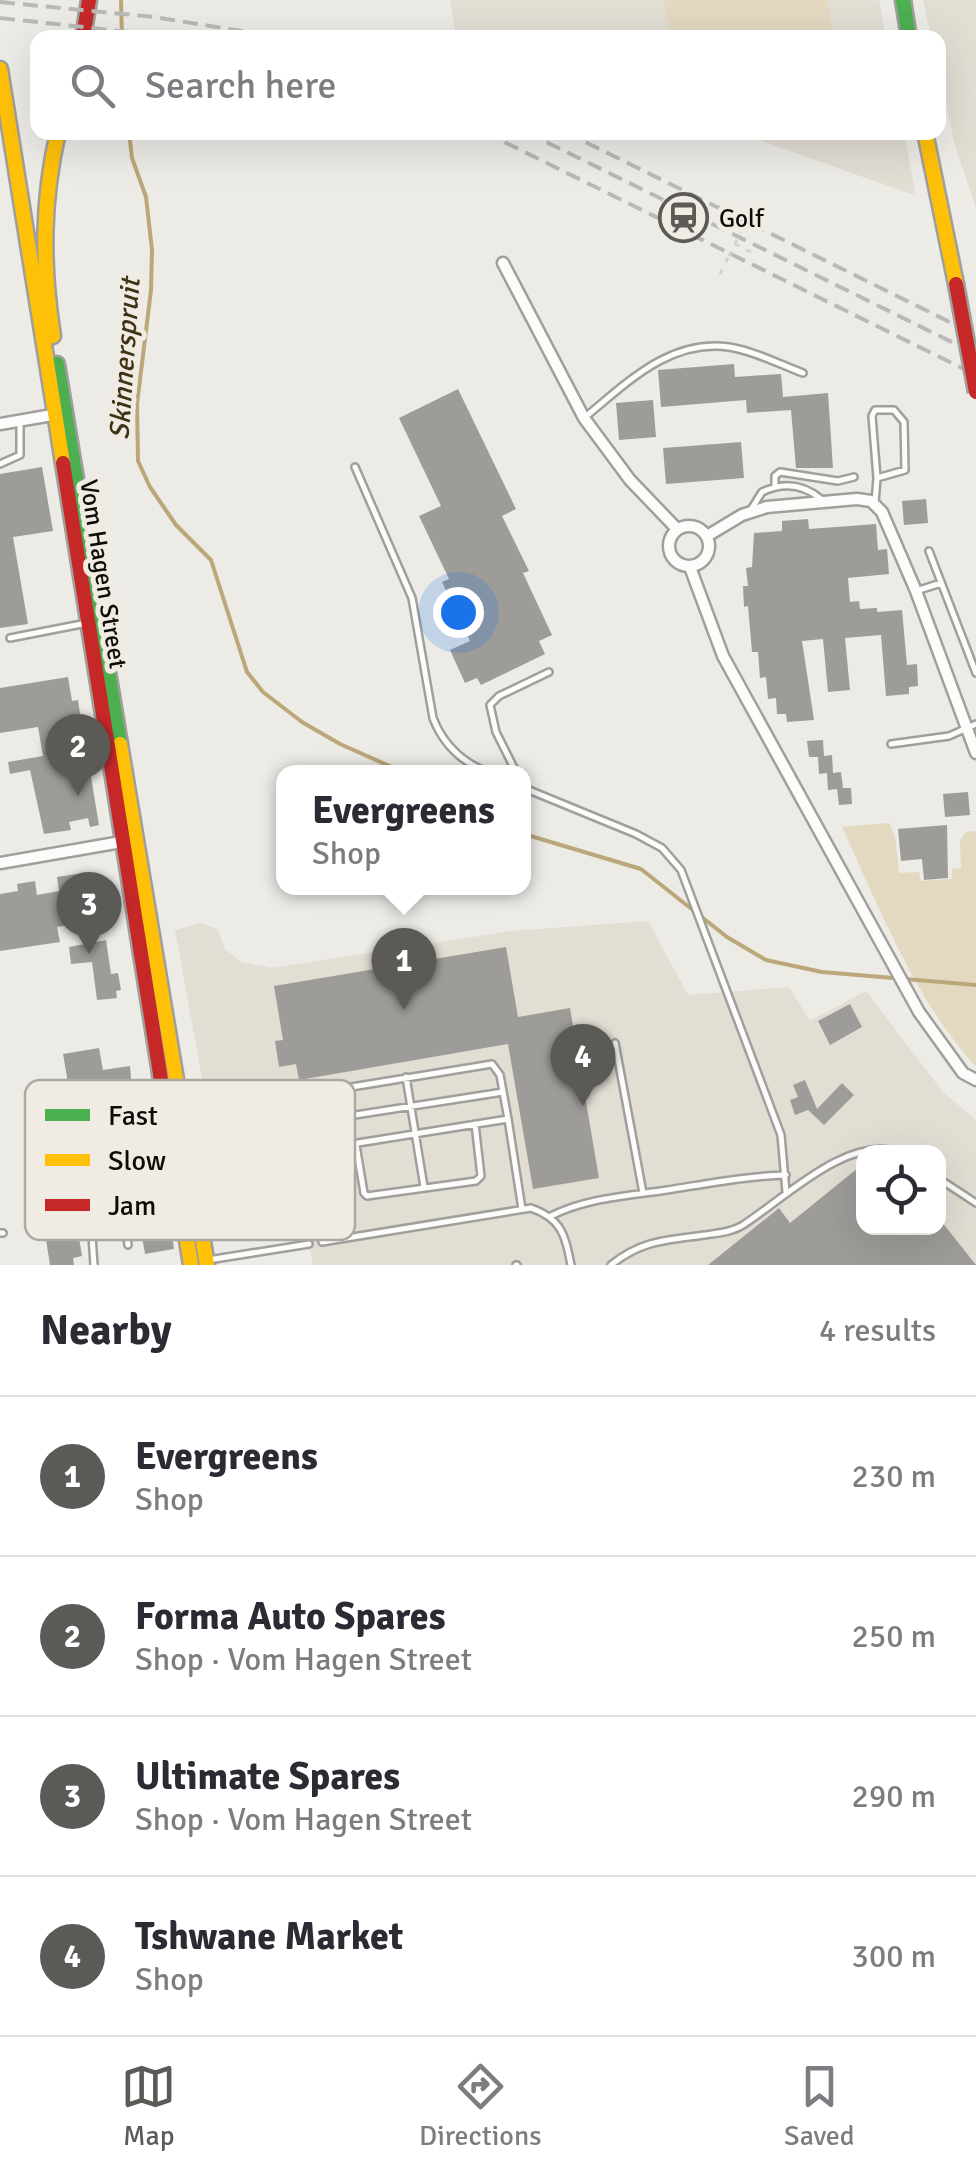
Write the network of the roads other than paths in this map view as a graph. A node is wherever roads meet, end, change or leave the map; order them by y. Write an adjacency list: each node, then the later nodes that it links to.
1 (89, 0): 4 (main road)
2 (902, 0): 5 (main road)
3 (912, 0): 6 (main road)
4 (85, 30)
5 (908, 30)
6 (916, 30)
7 (0, 69): 16 (main road, Vom Hagen Street)
8 (56, 140): 16 (main road, Vom Hagen Street)
9 (927, 140): 12 (main road)
10 (934, 140): 12 (main road)
11 (503, 263): 17 (street)
12 (961, 283): 13 (main road); 15 (main road, bridge)
13 (976, 338)
14 (803, 373): 17 (lane)
15 (976, 392)
16 (60, 414): 18 (street); 34 (main road, Vom Hagen Street); 44 (main road, Vom Hagen Street)
17 (584, 418): 28 (street)
18 (20, 420): 19 (street); 20 (lane)
19 (0, 424)
20 (0, 464)
21 (355, 467): 41 (lane)
22 (854, 477): 24 (lane)
23 (877, 478): 23 (lane); 26 (lane)
24 (775, 487): 25 (lane); 27 (lane)
25 (824, 502): 26 (street); 27 (street)
26 (874, 503): 33 (street)
27 (751, 511): 29 (street)
28 (676, 529): 29 (street); 31 (street)
29 (707, 536): 31 (street)
30 (929, 551): 32 (lane)
31 (690, 567): 50 (street)
32 (940, 582): 33 (lane); 37 (lane)
33 (916, 591): 38 (street)
34 (90, 623): 35 (lane); 44 (main road, Vom Hagen Street)
35 (10, 638)
36 (550, 672): 42 (lane)
37 (976, 673)
38 (970, 726): 39 (lane); 40 (street)
39 (891, 744)
40 (976, 754)
41 (469, 765)
42 (512, 765)
43 (531, 791): 60 (lane)
44 (132, 840): 45 (street); 48 (main road, Vom Hagen Street); 49 (main road, Vom Hagen Street)
45 (0, 863)
46 (615, 1043): 64 (lane)
47 (406, 1076): 51 (lane); 52 (lane); 53 (lane)
48 (164, 1080)
49 (171, 1080)
50 (976, 1080)
51 (355, 1084)
52 (503, 1092): 53 (lane); 55 (lane)
53 (411, 1106): 54 (lane); 57 (lane)
54 (355, 1115)
55 (508, 1119): 56 (lane); 66 (lane)
56 (474, 1124): 57 (lane); 62 (lane)
57 (416, 1134): 58 (lane); 62 (lane)
58 (356, 1144): 62 (lane)
59 (856, 1153): 63 (lane)
60 (786, 1175): 63 (lane); 64 (lane)
61 (946, 1183): 65 (lane)
62 (424, 1188)
63 (786, 1192): 78 (lane)
64 (643, 1193): 67 (lane)
65 (976, 1203)
66 (522, 1209): 67 (lane); 68 (lane)
67 (551, 1216): 77 (lane)
68 (355, 1237)
69 (93, 1240): 76 (lane)
70 (127, 1240): 74 (lane)
71 (334, 1240): 72 (lane)
72 (322, 1242)
73 (309, 1244): 75 (lane)
74 (128, 1245)
75 (201, 1264)
76 (94, 1265)
77 (571, 1265)
78 (611, 1265)

